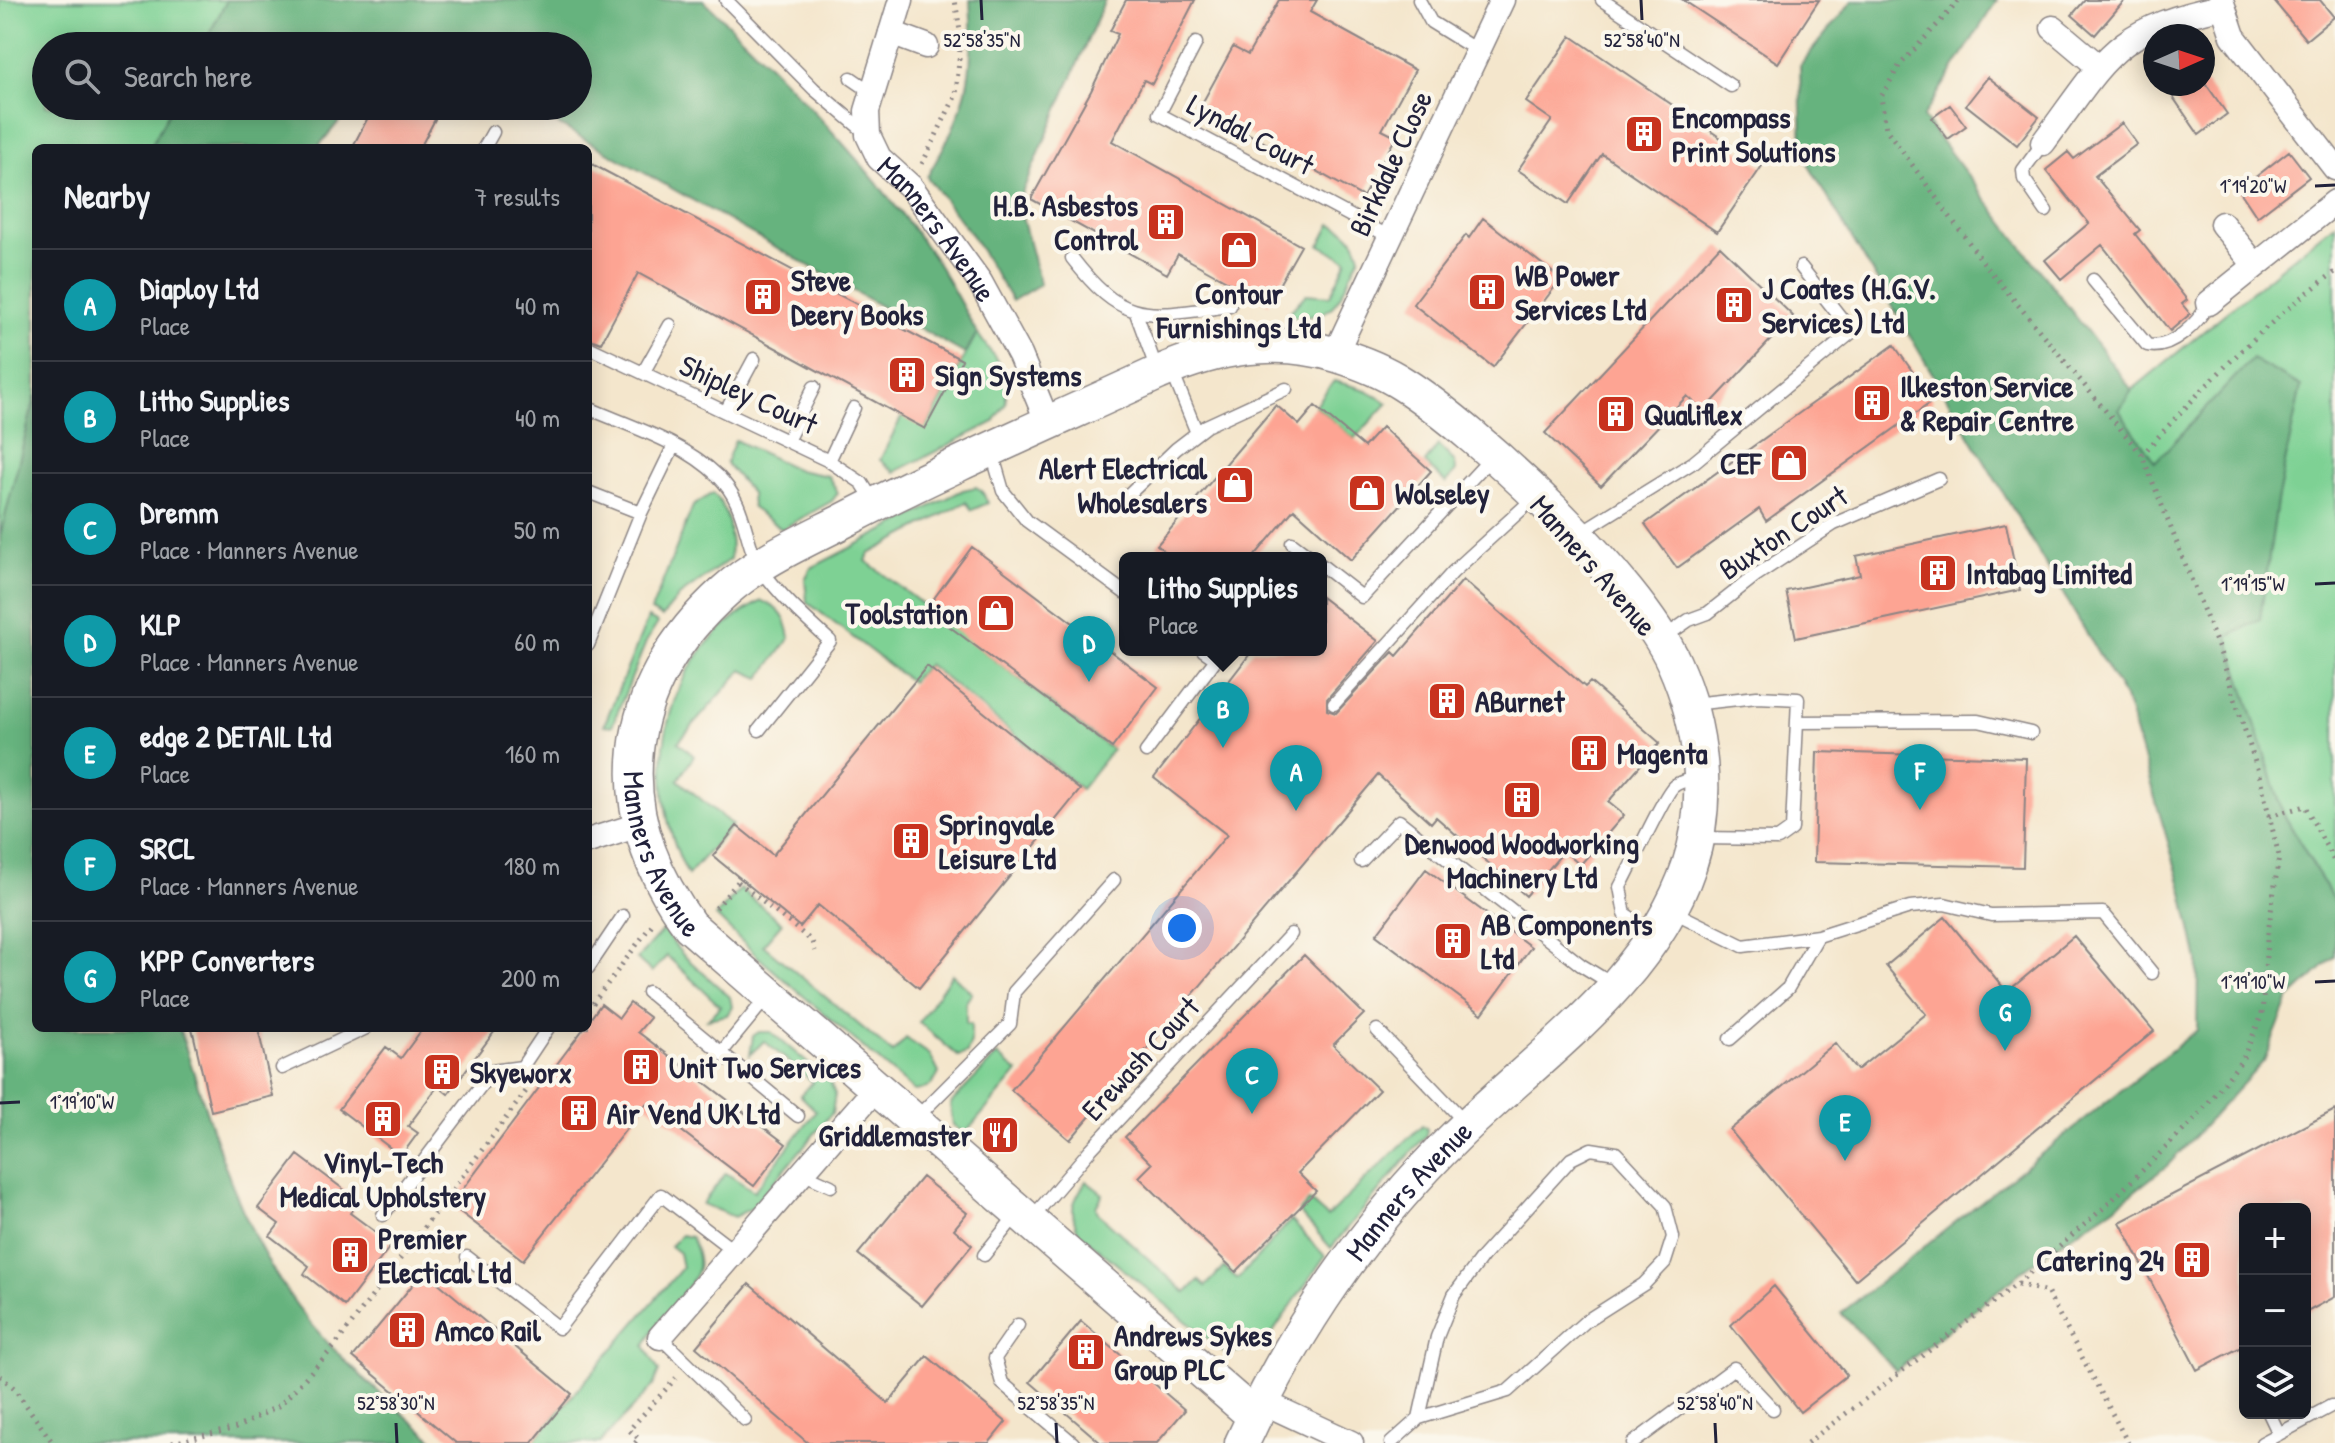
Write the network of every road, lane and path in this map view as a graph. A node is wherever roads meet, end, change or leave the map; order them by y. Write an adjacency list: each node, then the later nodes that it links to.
1 (726, 0): 19 (lane)
2 (901, 0): 10 (street, Manners Avenue)
3 (955, 0): 23 (path)
4 (1419, 0): 13 (lane)
5 (1502, 0): 13 (street, Birkdale Close)
6 (1602, 0): 16 (lane)
7 (1960, 0): 52 (path)
8 (2221, 3): 14 (street); 22 (street)
9 (2053, 28): 14 (street)
10 (891, 33): 12 (street); 17 (street, Manners Avenue)
11 (1196, 43): 27 (lane, Lyndal Court)
12 (926, 46)
13 (1478, 51): 27 (street, Birkdale Close)
14 (2098, 66): 20 (street)
15 (851, 78): 17 (lane)
16 (1731, 86)
17 (873, 93): 19 (street, Manners Avenue)
18 (493, 132): 21 (lane)
19 (868, 135): 23 (street, Manners Avenue)
20 (2043, 143): 25 (lane)
21 (486, 144)
22 (2335, 168)
23 (911, 187): 47 (street, Manners Avenue)
24 (2335, 202): 29 (street)
25 (2046, 211)
26 (2222, 224): 29 (street)
27 (1390, 237): 38 (street, Birkdale Close)
28 (1072, 258): 35 (lane)
29 (2255, 265): 33 (street)
30 (1801, 267): 61 (lane)
31 (2335, 272): 52 (path)
32 (2093, 280): 33 (lane)
33 (2209, 303)
34 (1230, 306): 35 (lane)
35 (1136, 313): 40 (lane)
36 (670, 325): 41 (lane)
37 (592, 349): 41 (lane, Shipley Court)
38 (1335, 354): 40 (street, Manners Avenue); 53 (street, Manners Avenue)
39 (754, 359): 46 (lane)
40 (1164, 370): 47 (street, Manners Avenue); 48 (lane)
41 (643, 373): 46 (lane, Shipley Court)
42 (814, 387): 49 (lane)
43 (1286, 389): 48 (lane)
44 (854, 408): 54 (lane)
45 (592, 410): 50 (lane)
46 (726, 411): 49 (lane, Shipley Court)
47 (1048, 423): 51 (street, Manners Avenue)
48 (1197, 433): 57 (lane)
49 (788, 439): 54 (lane, Shipley Court)
50 (674, 445): 60 (lane); 64 (lane)
51 (991, 450): 59 (street, Manners Avenue); 66 (lane)
52 (2142, 455): 77 (path)
53 (1492, 457): 58 (street, Manners Avenue); 65 (lane)
54 (829, 461): 59 (lane, Shipley Court)
55 (1939, 479): 68 (lane, Buxton Court)
56 (592, 494): 60 (lane)
57 (1128, 495)
58 (1535, 497): 61 (street, Manners Avenue); 70 (lane)
59 (875, 504): 64 (street, Manners Avenue)
60 (641, 513): 67 (lane)
61 (1575, 536): 68 (street, Manners Avenue)
62 (1292, 543): 63 (lane)
63 (1304, 552)
64 (760, 568): 73 (lane); 78 (street, Manners Avenue)
65 (1327, 570)
66 (1119, 589)
67 (592, 635)
68 (1661, 640): 71 (street, Manners Avenue)
69 (1212, 656): 75 (lane)
70 (1334, 704)
71 (1689, 704): 72 (lane); 76 (street, Manners Avenue)
72 (1797, 722): 74 (lane); 79 (lane)
73 (759, 730)
74 (2031, 733)
75 (1146, 752)
76 (1701, 777): 79 (street, Manners Avenue); 86 (lane)
77 (2269, 816): 82 (path); 115 (path)
78 (639, 825): 80 (street); 84 (street, Manners Avenue)
79 (1695, 838): 86 (street, Manners Avenue)
80 (592, 840)
81 (1361, 861): 93 (lane)
82 (2335, 863)
83 (1114, 880): 106 (lane)
84 (671, 900): 87 (street, Manners Avenue); 96 (path)
85 (623, 916): 91 (lane)
86 (1662, 922): 89 (lane); 93 (street, Manners Avenue)
87 (696, 932): 90 (path); 95 (street, Manners Avenue)
88 (1291, 934): 111 (lane, Erewash Court)
89 (1818, 936): 92 (lane); 100 (lane)
90 (815, 951)
91 (592, 962)
92 (2152, 973)
93 (1614, 985): 107 (street, Manners Avenue)
94 (648, 992): 101 (lane)
95 (768, 995): 101 (lane); 104 (street, Manners Avenue)
96 (592, 1005)
97 (1377, 1030): 107 (lane)
98 (358, 1032): 102 (lane)
99 (545, 1032): 110 (lane)
100 (1730, 1039)
101 (721, 1053): 105 (lane)
102 (282, 1068)
103 (536, 1079): 127 (path)
104 (876, 1088): 106 (street, Manners Avenue); 108 (street)
105 (798, 1116)
106 (914, 1120): 111 (street, Manners Avenue)
107 (1468, 1124): 124 (street, Manners Avenue)
108 (802, 1173): 109 (lane); 112 (street)
109 (831, 1186)
110 (383, 1215)
111 (1025, 1216): 113 (lane, Erewash Court); 124 (street, Manners Avenue)
112 (734, 1251): 114 (lane); 117 (street)
113 (984, 1255)
114 (467, 1257)
115 (2017, 1284): 133 (path); 134 (path)
116 (1018, 1325): 129 (lane)
117 (660, 1337): 123 (lane); 128 (path)
118 (0, 1376): 126 (path)
119 (2331, 1406): 125 (lane)
120 (1773, 1409): 132 (lane)
121 (1419, 1418): 121 (lane); 131 (lane)
122 (2272, 1419): 125 (lane)
123 (745, 1420)
124 (1253, 1421): 130 (street, Manners Avenue)
125 (2279, 1434): 135 (lane)
126 (53, 1443)
127 (172, 1443)
128 (635, 1443)
129 (1073, 1443)
130 (1351, 1443)
131 (1391, 1443)
132 (1633, 1443)
133 (1807, 1443)
134 (2128, 1443)
135 (2262, 1443)

